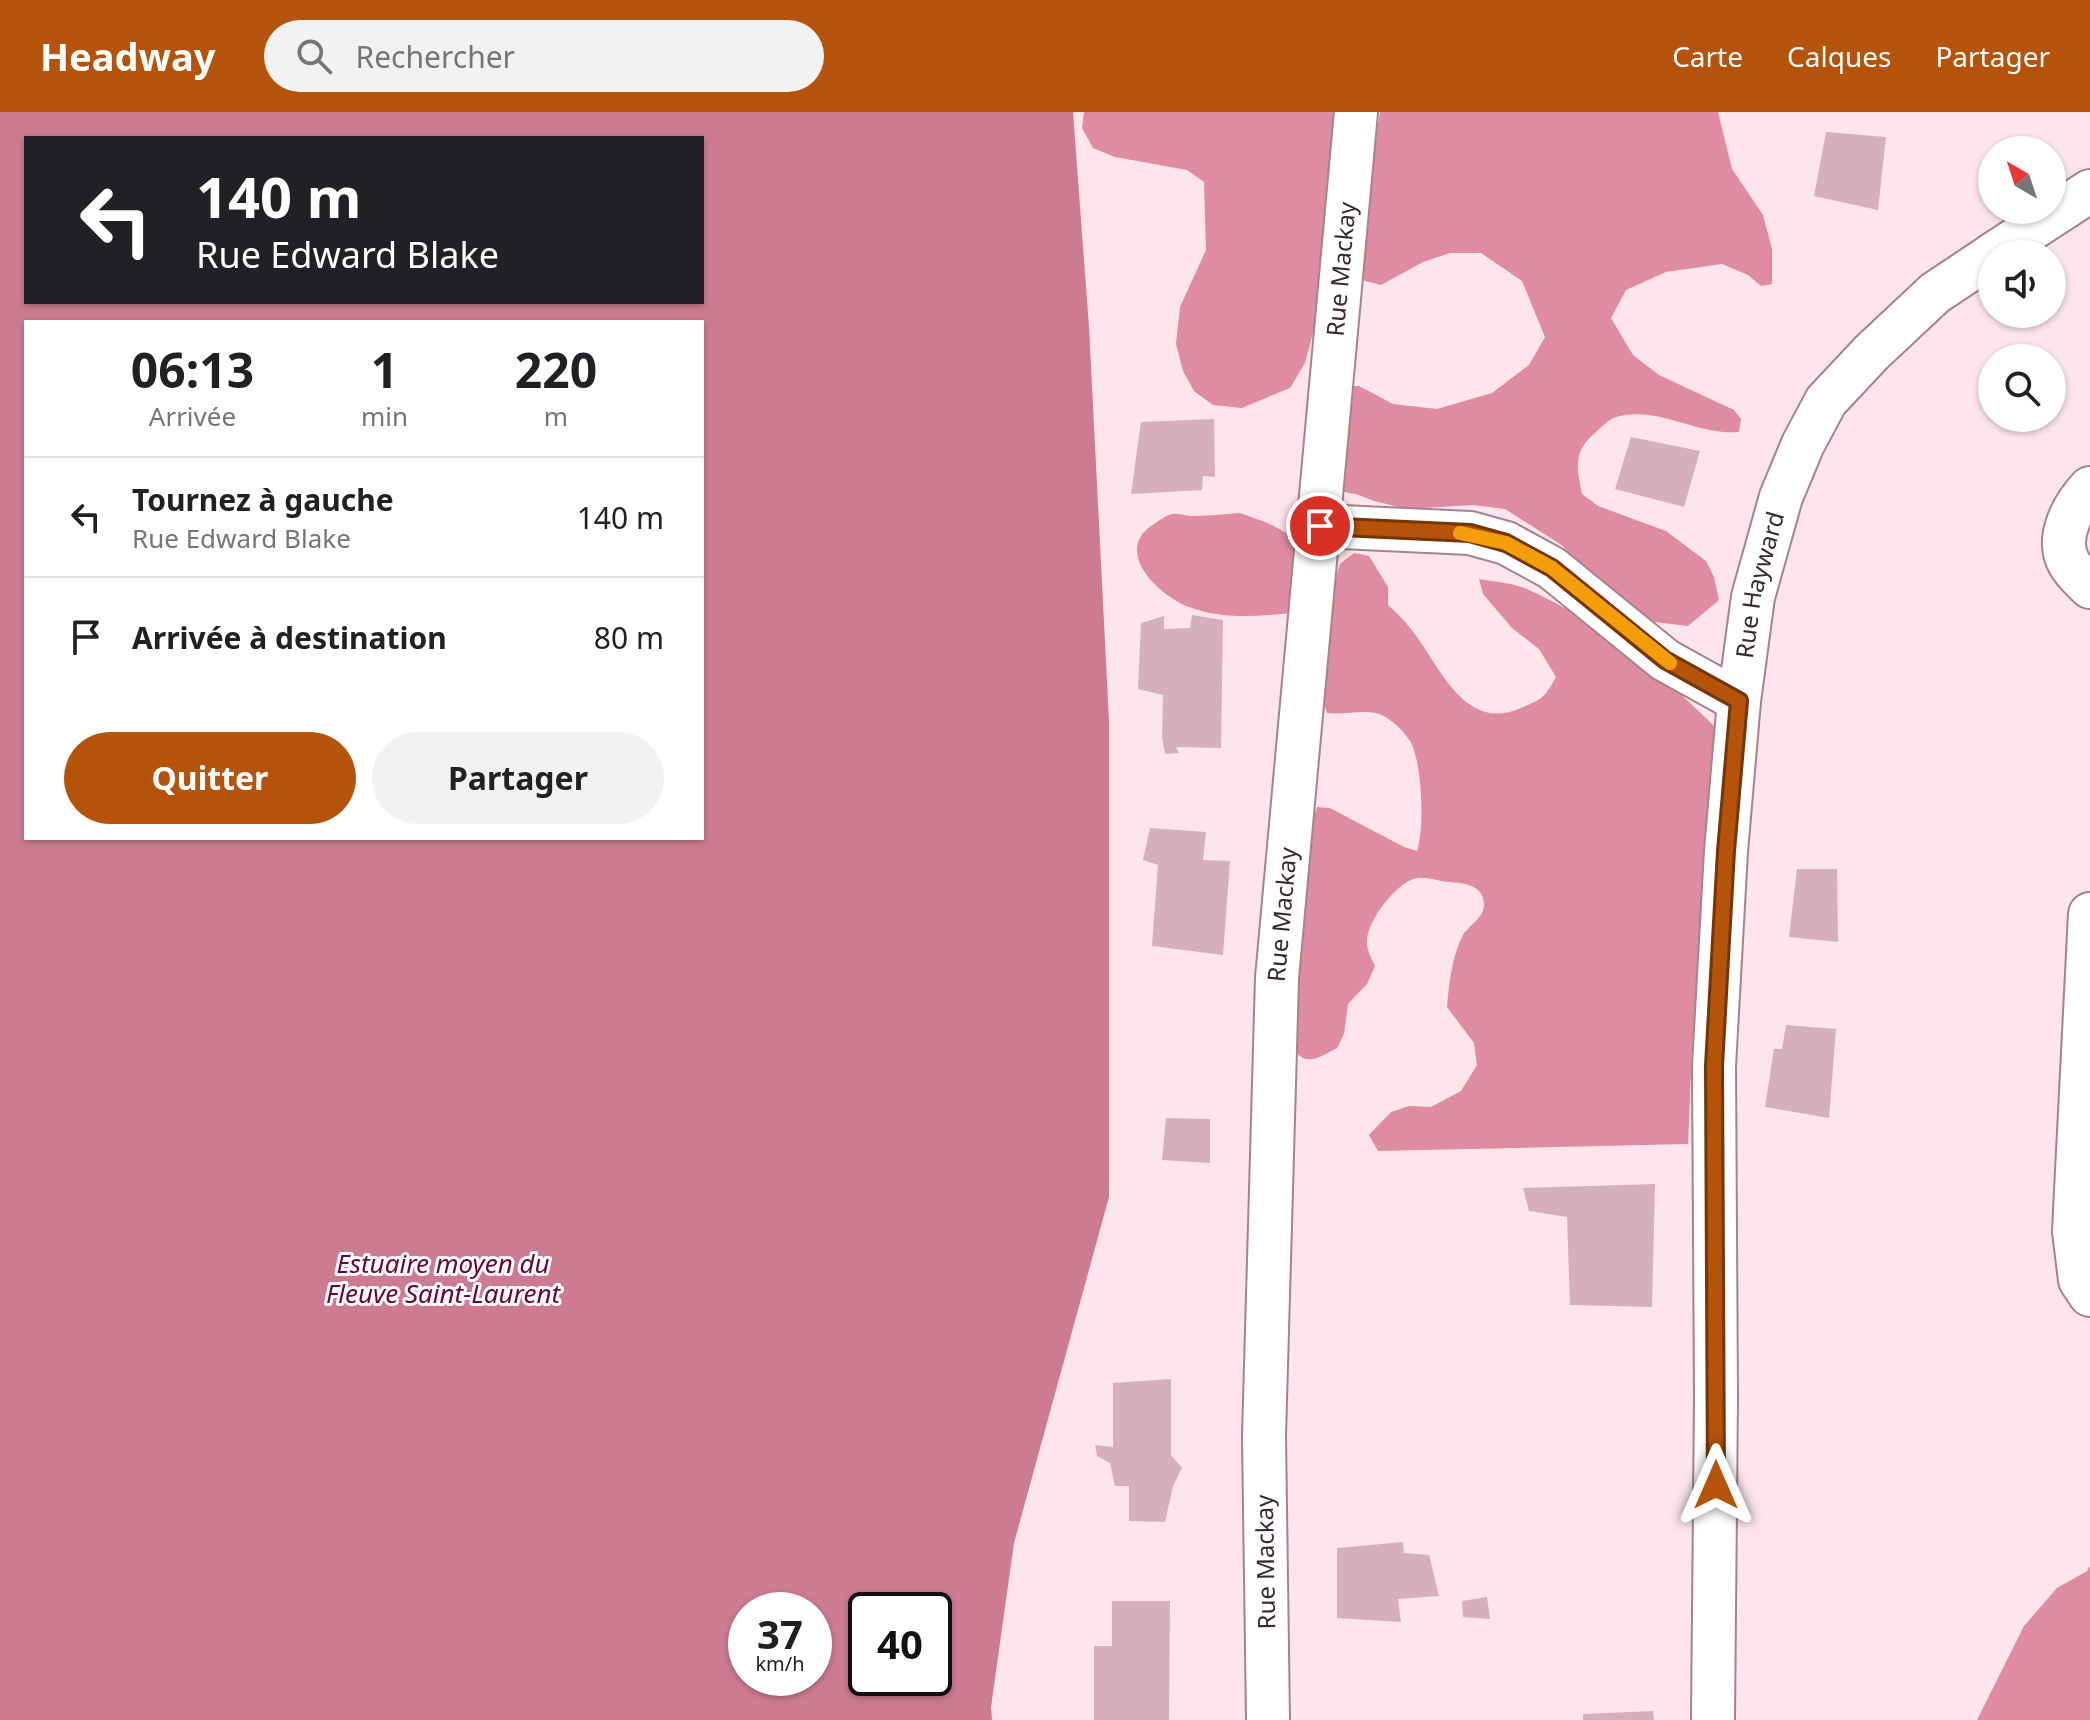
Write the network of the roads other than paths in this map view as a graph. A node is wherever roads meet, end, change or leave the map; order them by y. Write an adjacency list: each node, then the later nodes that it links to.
1 (1356, 112): 6 (street, Rue Mackay)
2 (2090, 191): 3 (street, Rue Hayward)
3 (2014, 240)
4 (1978, 264): 8 (street, Rue Hayward)
5 (2090, 488): 7 (street)
6 (1320, 526): 8 (street); 13 (street, Rue Mackay)
7 (2090, 587)
8 (1739, 701): 14 (street, Rue Hayward)
9 (2090, 914): 10 (street)
10 (2088, 1044): 11 (street)
11 (2086, 1095): 12 (street)
12 (2090, 1295)
13 (1268, 1720)
14 (1713, 1720)

